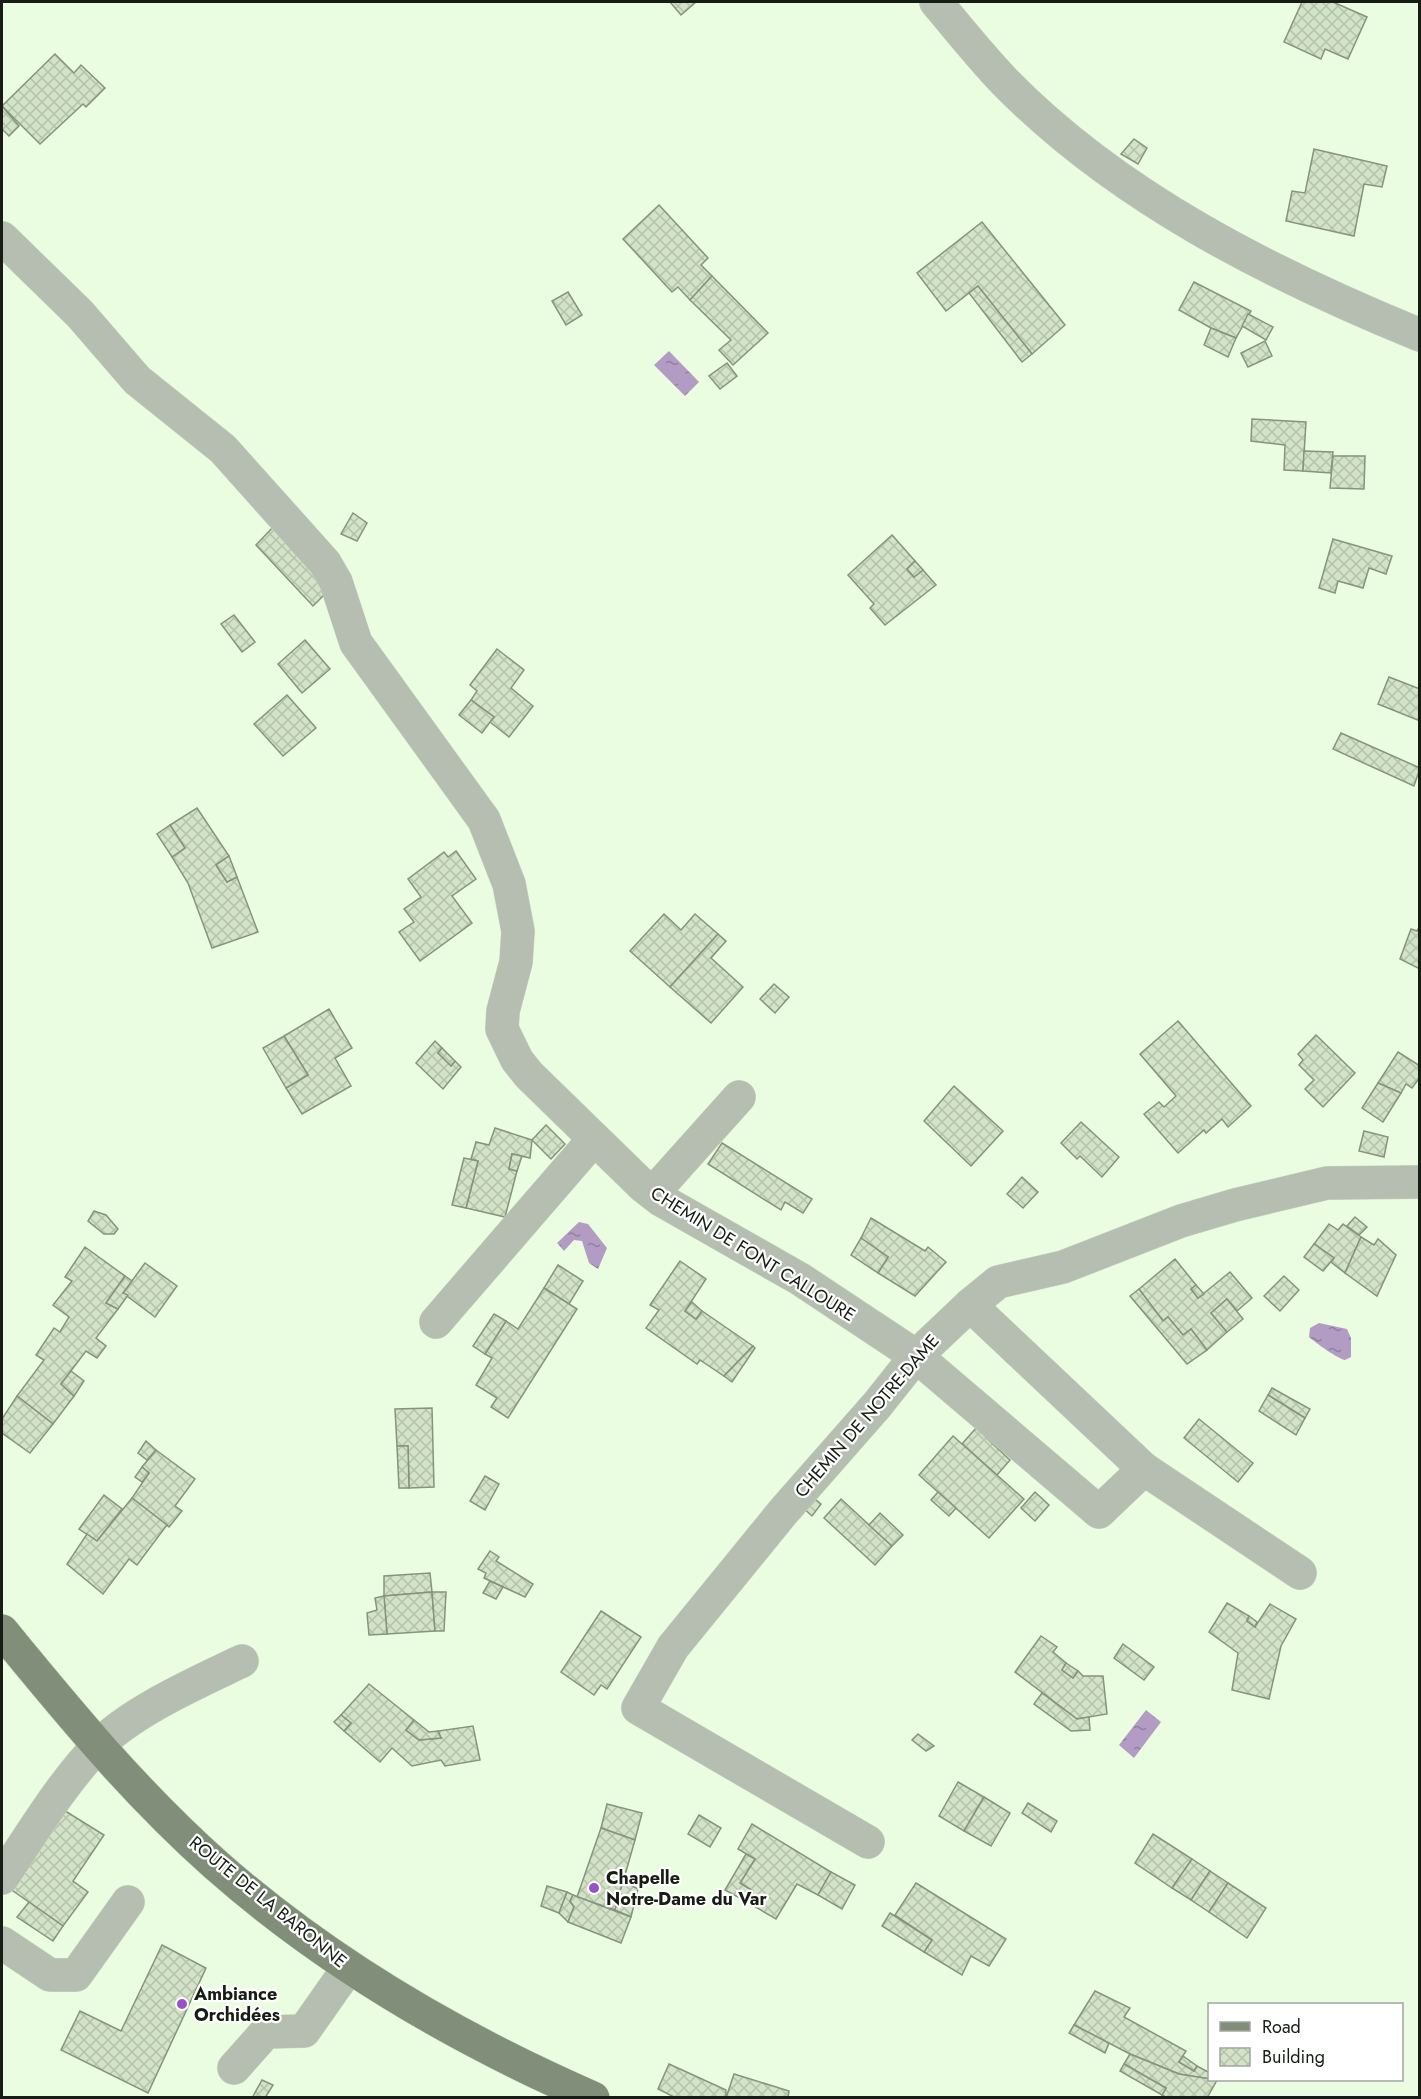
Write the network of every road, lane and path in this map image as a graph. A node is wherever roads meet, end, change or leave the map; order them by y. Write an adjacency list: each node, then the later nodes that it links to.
1 (936, 2): 3 (street)
2 (2, 238): 5 (street, CHEMIN DE FONT CALLOURE)
3 (1419, 335)
4 (739, 1097): 7 (street)
5 (594, 1139): 7 (street, CHEMIN DE FONT CALLOURE); 9 (street)
6 (1419, 1182): 8 (street, CHEMIN DE NOTRE-DAME)
7 (653, 1193): 10 (street, CHEMIN DE FONT CALLOURE)
8 (970, 1305): 10 (street, CHEMIN DE NOTRE-DAME); 11 (street)
9 (436, 1322)
10 (916, 1356): 11 (street, CHEMIN DE FONT CALLOURE); 16 (street, CHEMIN DE NOTRE-DAME)
11 (1144, 1469): 12 (street)
12 (1300, 1573)
13 (2, 1631): 15 (main road, ROUTE DE LA BARONNE)
14 (242, 1661): 15 (street)
15 (97, 1747): 17 (street); 20 (main road, ROUTE DE LA BARONNE)
16 (868, 1842)
17 (2, 1878)
18 (128, 1902): 19 (street)
19 (2, 1943)
20 (349, 1967): 21 (street); 22 (main road, ROUTE DE LA BARONNE)
21 (234, 2068)
22 (580, 2095)

